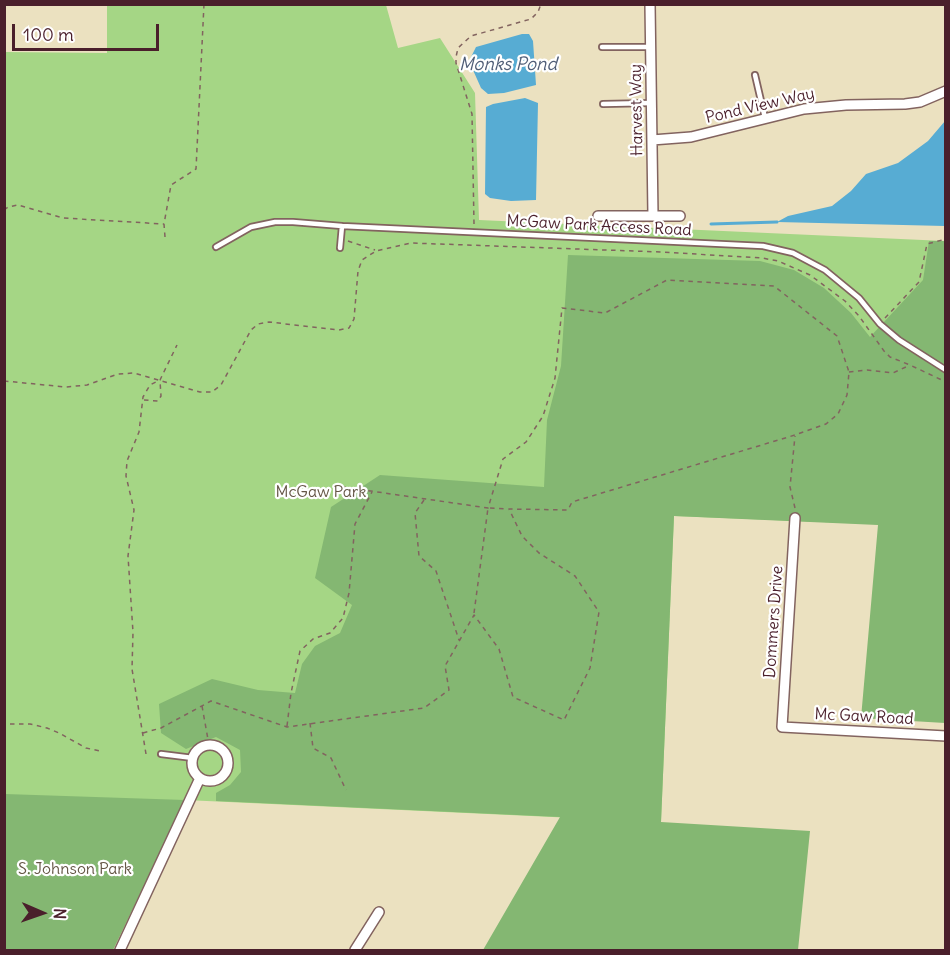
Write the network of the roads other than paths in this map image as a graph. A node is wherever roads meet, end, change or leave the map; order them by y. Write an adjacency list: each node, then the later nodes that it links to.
1 (650, 4): 3 (street, Harvest Way)
2 (602, 47): 3 (lane)
3 (651, 47): 6 (street, Harvest Way)
4 (755, 75): 8 (lane)
5 (945, 91): 8 (street, Pond View Way)
6 (651, 103): 7 (lane); 9 (street, Harvest Way)
7 (603, 104)
8 (765, 118): 9 (street, Pond View Way)
9 (652, 140): 11 (street, Harvest Way)
10 (598, 216): 11 (street)
11 (653, 216): 12 (street)
12 (680, 216)
13 (342, 226): 14 (lane, McGaw Park Access Road); 15 (lane); 16 (lane, McGaw Park Access Road)
14 (216, 247)
15 (340, 248)
16 (945, 370)
17 (795, 518): 18 (street, Dommers Drive)
18 (782, 727): 19 (street, Mc Gaw Road)
19 (945, 736)
20 (161, 754): 21 (lane)
21 (193, 758): 22 (street); 22 (street)
22 (200, 778): 24 (street)
23 (379, 912): 25 (street)
24 (120, 951)
25 (355, 951)

